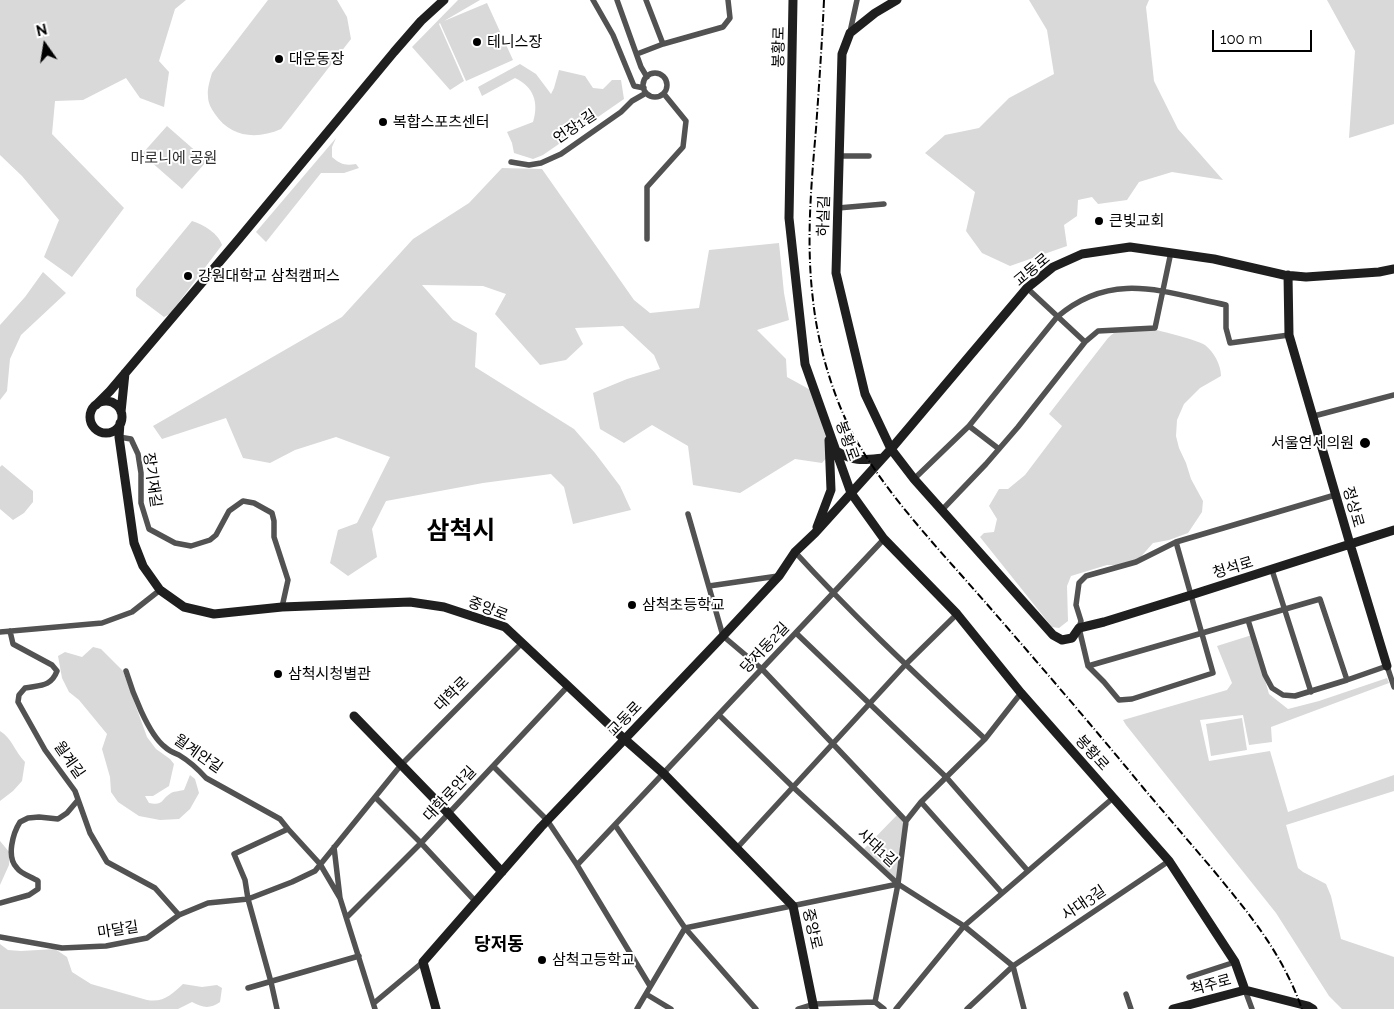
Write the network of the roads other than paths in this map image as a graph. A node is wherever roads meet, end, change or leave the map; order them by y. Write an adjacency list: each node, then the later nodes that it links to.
1 (433, 0): 10 (street)
2 (444, 0): 10 (street)
3 (593, 0): 15 (street)
4 (617, 0): 13 (street)
5 (646, 0): 12 (street)
6 (728, 0): 12 (street)
7 (794, 0): 38 (street, 봉황로)
8 (857, 0): 11 (street)
9 (897, 0): 11 (street)
10 (421, 21): 31 (street)
11 (850, 33): 17 (street, 하실길)
12 (663, 44): 13 (street)
13 (637, 54): 14 (street)
14 (647, 76): 15 (street); 16 (street)
15 (645, 91): 16 (street); 19 (street, 언장1길)
16 (664, 94): 22 (street)
17 (840, 156): 18 (street); 21 (street, 하실길)
18 (869, 156)
19 (511, 162)
20 (884, 204): 21 (street)
21 (838, 208): 41 (street, 하실길)
22 (648, 238)
23 (1171, 252): 25 (street, 교동로); 26 (street, 교동로); 27 (street)
24 (1394, 269): 25 (street, 교동로)
25 (1288, 275): 29 (street, 정상로)
26 (1028, 288): 28 (street); 41 (street, 교동로)
27 (1163, 292): 28 (street); 29 (street); 30 (street)
28 (1057, 317): 30 (street); 37 (street)
29 (1289, 335): 35 (street, 정상로)
30 (1085, 342): 42 (street)
31 (125, 373): 33 (street); 34 (street)
32 (1394, 396): 35 (street)
33 (96, 404): 34 (street); 39 (street)
34 (121, 412): 36 (street)
35 (1314, 416): 47 (street, 정상로)
36 (120, 423): 39 (street); 40 (street, 중앙로)
37 (969, 426): 42 (street); 45 (street)
38 (829, 432): 43 (street, 봉황로); 51 (street)
39 (105, 433): 40 (street)
40 (119, 437): 59 (street, 중앙로); 62 (street, 장기재길)
41 (891, 449): 44 (street, 교동로); 45 (street, 청석로)
42 (999, 450): 48 (street)
43 (836, 452): 44 (street); 46 (street, 봉황로)
44 (883, 458): 46 (street, 교동로)
45 (914, 479): 48 (street, 청석로)
46 (851, 493): 51 (street, 교동로); 52 (street, 봉황로)
47 (1335, 494): 53 (street); 54 (street, 정상로)
48 (941, 511): 66 (street, 청석로)
49 (688, 514): 58 (street)
50 (1394, 530): 54 (street, 청석로)
51 (815, 533): 55 (street, 교동로)
52 (884, 539): 60 (street, 당저동2길); 64 (street, 봉황로)
53 (1176, 542): 61 (street); 66 (street)
54 (1350, 544): 56 (street, 청석로); 75 (street, 정상로)
55 (795, 552): 57 (street, 교동로); 60 (street)
56 (1272, 570): 61 (street, 청석로); 63 (street)
57 (779, 576): 58 (street); 71 (street, 교동로)
58 (709, 586): 71 (street)
59 (160, 590): 62 (street, 중앙로); 67 (street)
60 (833, 593): 69 (street, 당저동2길); 73 (street)
61 (1190, 595): 66 (street, 청석로); 70 (street)
62 (282, 607): 72 (street, 중앙로)
63 (1284, 609): 65 (street); 78 (street); 81 (street)
64 (956, 614): 73 (street); 82 (street, 봉황로)
65 (1248, 620): 70 (street); 81 (street)
66 (1078, 628): 74 (street)
67 (10, 631): 68 (street); 96 (street, 월계길)
68 (0, 632)
69 (796, 633): 76 (street, 당저동2길); 83 (street)
70 (1201, 634): 74 (street); 74 (street)
71 (723, 636): 76 (street); 86 (street, 교동로)
72 (522, 643): 79 (street, 중앙로); 89 (street, 대학로)
73 (905, 665): 83 (street); 87 (street)
74 (1088, 666)
75 (1387, 666): 78 (street); 80 (street, 정상로)
76 (762, 669): 84 (street, 당저동2길); 88 (street)
77 (126, 671): 102 (street, 월계안길)
78 (1347, 680): 81 (street)
79 (568, 686): 86 (street, 중앙로); 90 (street, 대학로안길)
80 (1394, 686)
81 (1312, 692)
82 (1021, 693): 87 (street); 95 (street, 봉황로)
83 (869, 704): 88 (street); 92 (street)
84 (719, 715): 91 (street, 당저동2길); 93 (street, 사대1길)
85 (354, 716): 89 (street)
86 (624, 739): 91 (street, 중앙로); 99 (street, 교동로)
87 (984, 739): 92 (street)
88 (832, 744): 93 (street); 100 (street)
89 (401, 765): 94 (street, 대학로); 98 (street)
90 (494, 766): 98 (street, 대학로안길); 99 (street)
91 (664, 773): 101 (street, 당저동2길); 105 (street, 중앙로)
92 (946, 778): 97 (street); 109 (street)
93 (793, 787): 105 (street); 111 (street, 사대1길)
94 (375, 797): 103 (street); 104 (street, 대학로)
95 (1113, 798): 106 (street, 봉황로); 109 (street)
96 (78, 800): 116 (street); 118 (street, 월계길)
97 (921, 802): 100 (street); 112 (street)
98 (449, 814): 103 (street, 대학로안길); 110 (street)
99 (547, 820): 108 (street); 110 (street, 교동로)
100 (906, 821): 111 (street, 사대1길)
101 (614, 825): 108 (street, 당저동2길); 121 (street)
102 (288, 829): 107 (street, 월계안길); 114 (street)
103 (421, 843): 115 (street); 119 (street, 대학로안길)
104 (334, 847): 107 (street, 마달길); 113 (street)
105 (737, 848): 117 (street, 중앙로)
106 (1169, 861): 125 (street, 봉황로); 126 (street, 사대3길)
107 (320, 864): 113 (street); 114 (street, 마달길)
108 (577, 865): 129 (street)
109 (1028, 871): 112 (street)
110 (502, 872): 115 (street, 교동로)
111 (898, 884): 117 (street); 120 (street); 134 (street)
112 (1002, 894): 120 (street)
113 (340, 898): 119 (street)
114 (248, 899): 118 (street, 마달길); 128 (street)
115 (476, 902): 124 (street, 교동로)
116 (0, 903)
117 (793, 906): 121 (street); 136 (street, 중앙로)
118 (179, 915): 122 (street, 마달길)
119 (347, 917): 123 (street)
120 (964, 926): 126 (street); 144 (street)
121 (685, 928): 129 (street); 141 (street)
122 (0, 937)
123 (359, 956): 128 (street); 135 (street)
124 (423, 962): 135 (street, 교동로); 138 (street)
125 (1236, 962): 127 (street); 131 (street, 봉황로)
126 (1013, 966): 145 (street, 사대3길); 146 (street)
127 (1189, 977)
128 (271, 982): 130 (street); 137 (street)
129 (650, 986): 132 (street)
130 (248, 988)
131 (1245, 990): 148 (street, 척주로); 149 (street, 봉황로); 150 (street, 척주로)
132 (646, 994): 139 (street); 140 (street)
133 (1126, 994): 147 (street)
134 (875, 1002): 136 (street); 143 (street)
135 (374, 1006)
136 (814, 1006): 142 (street)
137 (277, 1009)
138 (436, 1009)
139 (637, 1009)
140 (671, 1009)
141 (756, 1009)
142 (798, 1009)
143 (884, 1009)
144 (896, 1009)
145 (967, 1009)
146 (1024, 1009)
147 (1131, 1009)
148 (1173, 1009)
149 (1252, 1009)
150 (1313, 1009)

